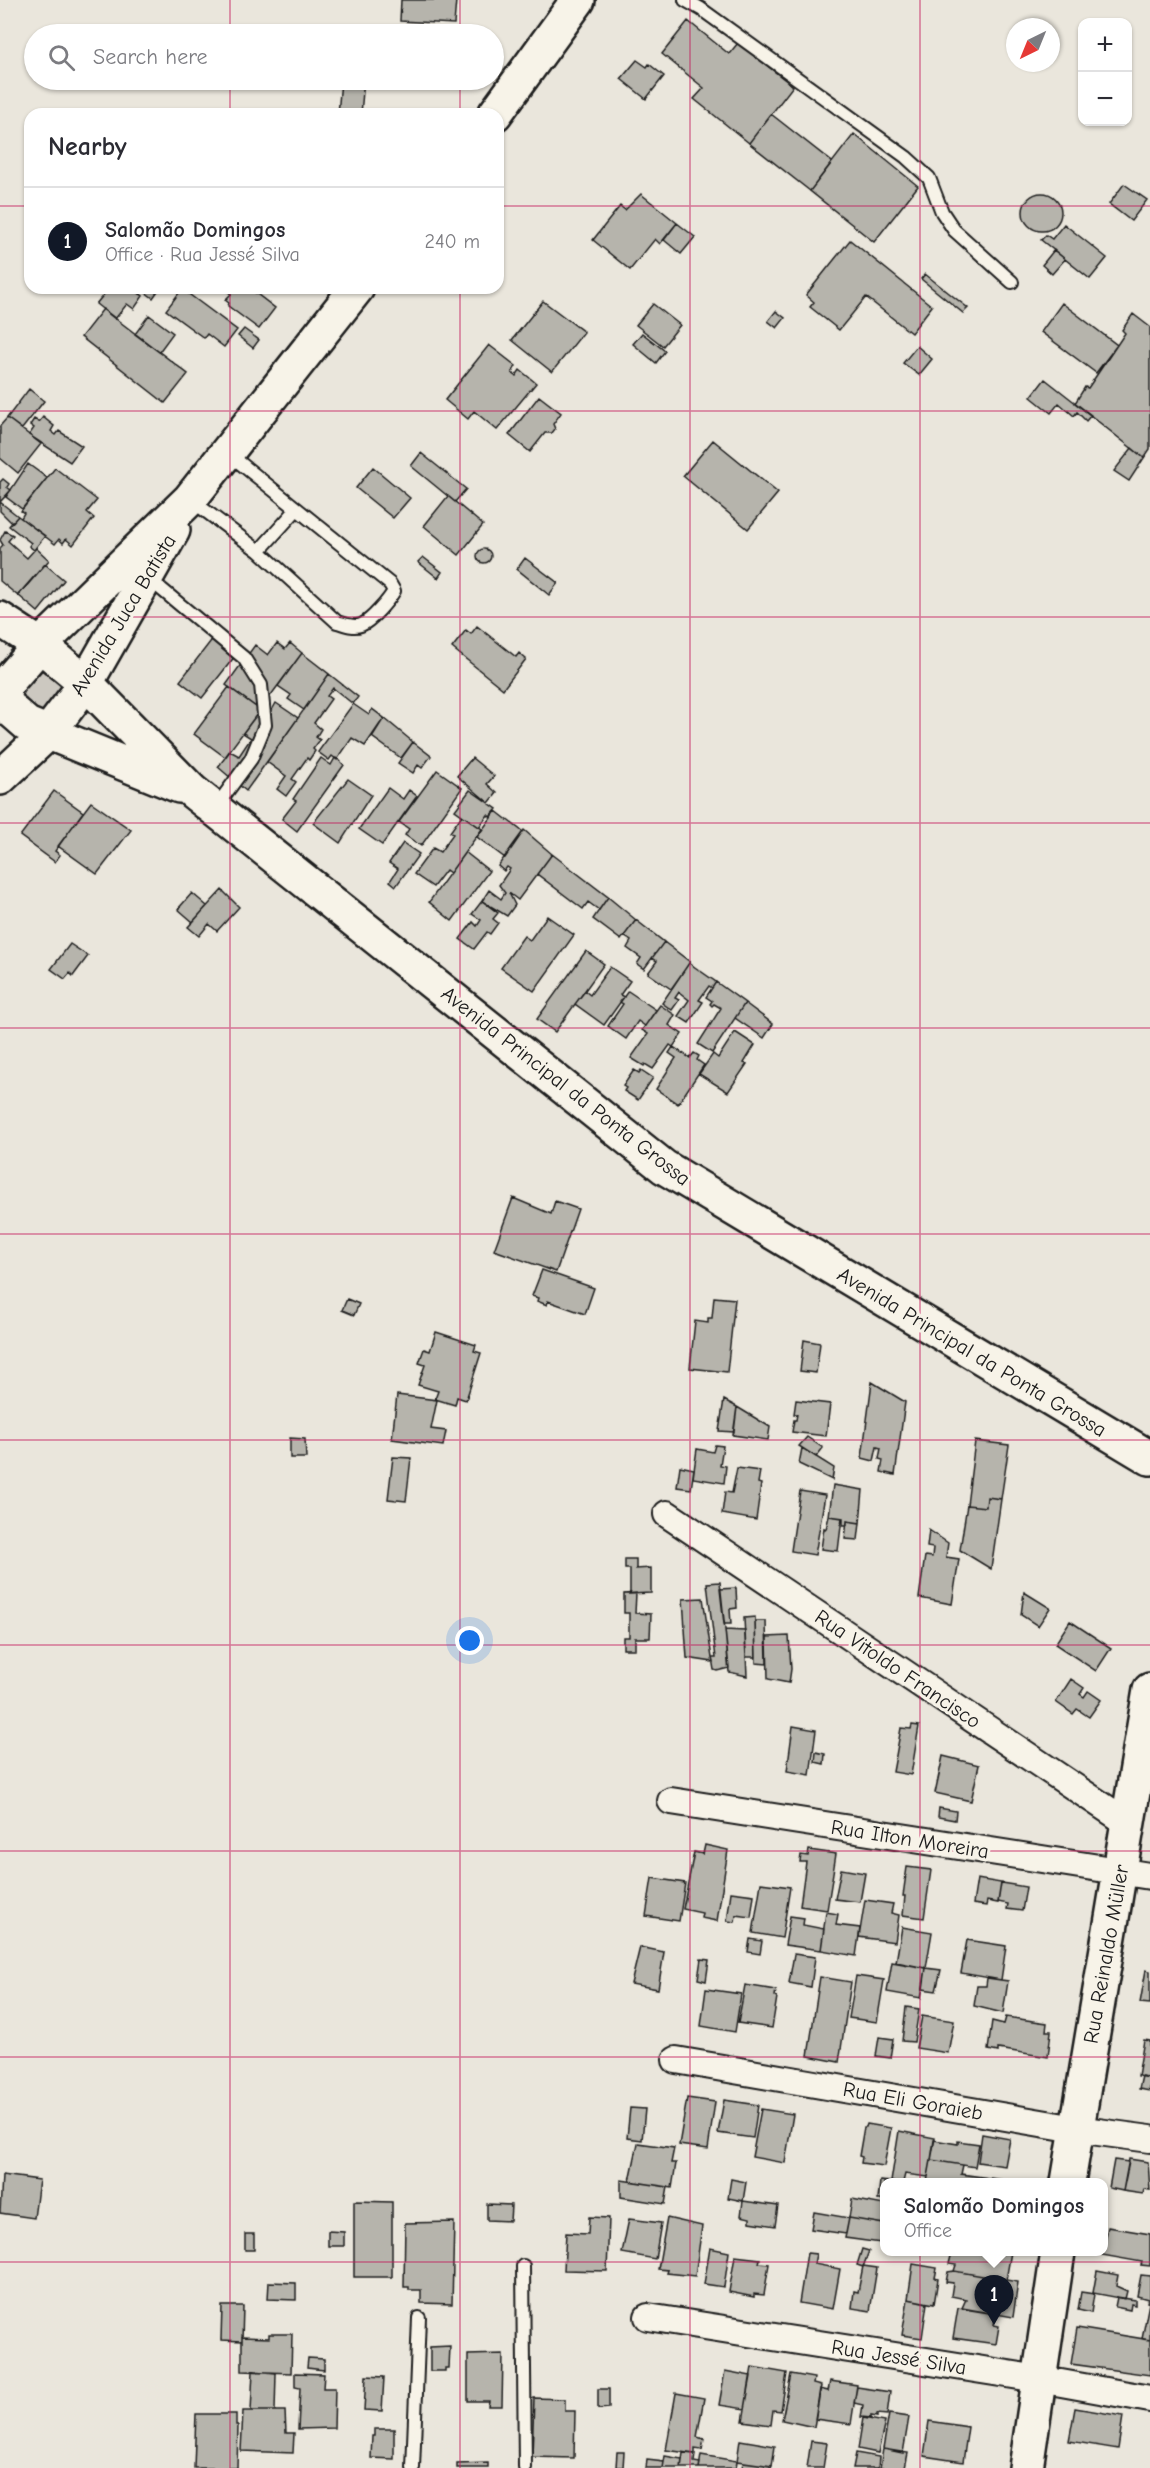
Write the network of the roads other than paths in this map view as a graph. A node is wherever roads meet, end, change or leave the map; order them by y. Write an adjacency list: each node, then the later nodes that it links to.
1 (578, 0): 3 (main road)
2 (685, 0): 4 (lane)
3 (499, 108)
4 (1012, 282)
5 (352, 294): 6 (main road, Avenida Juca Batista)
6 (226, 453): 7 (main road, Avenida Juca Batista); 8 (lane)
7 (190, 499): 9 (lane); 10 (main road, Avenida Juca Batista); 12 (main road, Avenida Juca Batista)
8 (297, 509): 9 (lane); 9 (lane)
9 (259, 551)
10 (147, 577): 13 (main road, Avenida Juca Batista); 17 (lane)
11 (0, 619): 12 (main road, Avenida Principal da Ponta Grossa)
12 (40, 645): 13 (main road, Avenida Principal da Ponta Grossa); 14 (main road, Avenida Juca Batista)
13 (86, 683): 15 (main road, Avenida Juca Batista); 17 (main road, Avenida Principal da Ponta Grossa)
14 (0, 692): 15 (main road, Avenida Principal da Ponta Grossa)
15 (48, 734): 16 (main road, Avenida Juca Batista); 17 (main road, Avenida Principal da Ponta Grossa)
16 (0, 778)
17 (203, 800): 18 (main road, Avenida Principal da Ponta Grossa)
18 (1150, 1458)
19 (667, 1514): 22 (street, Rua Vitoldo Francisco)
20 (1150, 1690): 22 (main road, Rua Reinaldo Müller)
21 (671, 1801): 23 (street, Rua Ilton Moreira)
22 (1128, 1823): 23 (main road, Rua Reinaldo Müller)
23 (1135, 1874): 25 (main road, Rua Reinaldo Müller)
24 (676, 2061): 25 (street, Rua Eli Goraieb)
25 (1076, 2129): 26 (street, Rua Eli Goraieb); 27 (main road, Rua Reinaldo Müller)
26 (1150, 2139)
27 (1069, 2178)
28 (1057, 2256): 32 (main road)
29 (523, 2266): 35 (lane)
30 (419, 2318): 34 (lane)
31 (648, 2318): 32 (street, Rua Jessé Silva)
32 (1039, 2379): 33 (street, Rua Jessé Silva); 36 (main road)
33 (1150, 2399)
34 (413, 2468)
35 (525, 2468)
36 (1026, 2468)

